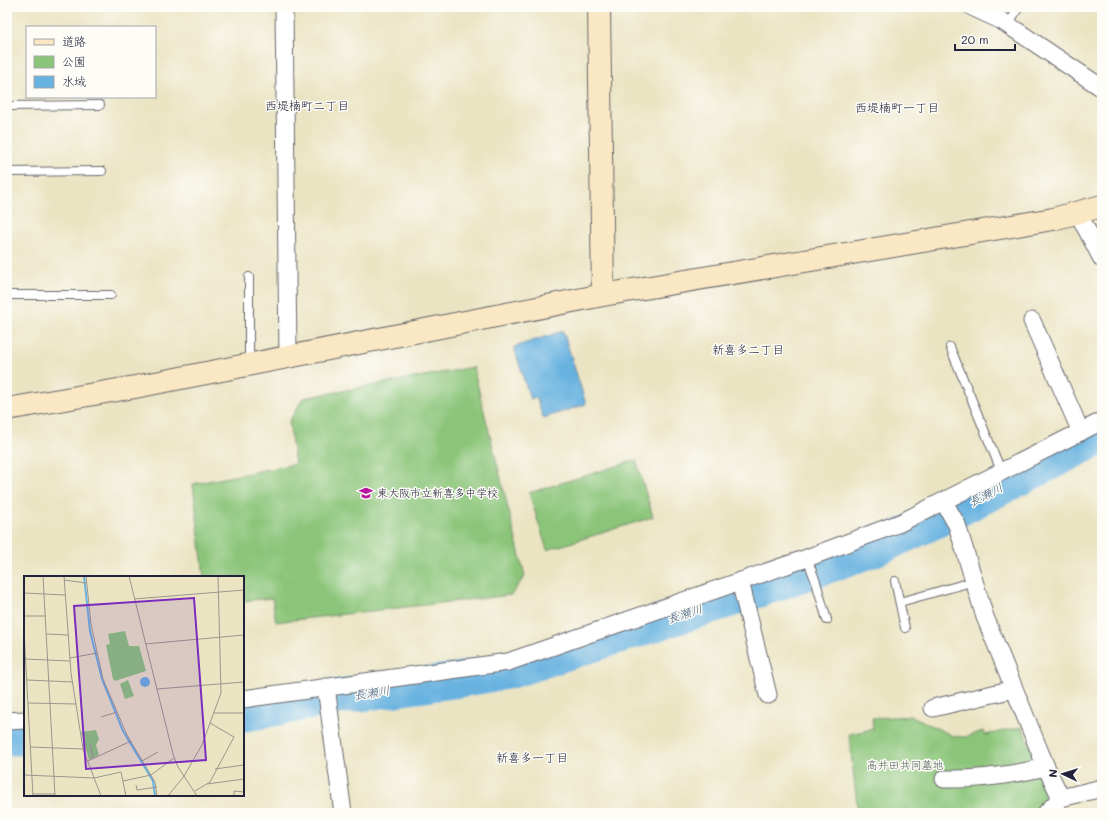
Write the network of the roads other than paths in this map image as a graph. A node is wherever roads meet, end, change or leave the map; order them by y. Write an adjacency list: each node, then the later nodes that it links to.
1 (284, 7): 20 (street)
2 (599, 7): 17 (street)
3 (972, 7): 5 (street)
4 (1019, 7): 5 (lane)
5 (1008, 25): 6 (street)
6 (1102, 88)
7 (100, 105): 8 (lane)
8 (7, 106)
9 (102, 171): 10 (lane)
10 (7, 172)
11 (1102, 206): 12 (street)
12 (1078, 213): 13 (street); 17 (street)
13 (1102, 259)
14 (249, 277): 21 (lane)
15 (7, 295): 16 (lane)
16 (111, 295)
17 (603, 295): 20 (street)
18 (1032, 321): 24 (street)
19 (950, 347): 25 (lane)
20 (288, 356): 21 (street)
21 (249, 364): 22 (street)
22 (7, 409)
23 (1102, 421): 24 (street)
24 (1081, 432): 25 (street)
25 (1002, 473): 26 (street)
26 (946, 506): 27 (street); 29 (street)
27 (809, 563): 30 (street); 32 (lane)
28 (895, 581): 31 (lane)
29 (975, 581): 31 (lane); 35 (street)
30 (743, 592): 34 (street); 36 (street)
31 (900, 602): 33 (lane)
32 (827, 620)
33 (905, 628)
34 (326, 687): 37 (street); 45 (street)
35 (1014, 689): 38 (street); 41 (street)
36 (768, 695)
37 (244, 699)
38 (933, 708)
39 (24, 720): 40 (street)
40 (7, 721)
41 (1046, 767): 42 (street); 44 (street)
42 (944, 779)
43 (1102, 788): 44 (street)
44 (1061, 798): 46 (street)
45 (343, 813)
46 (1046, 813)

